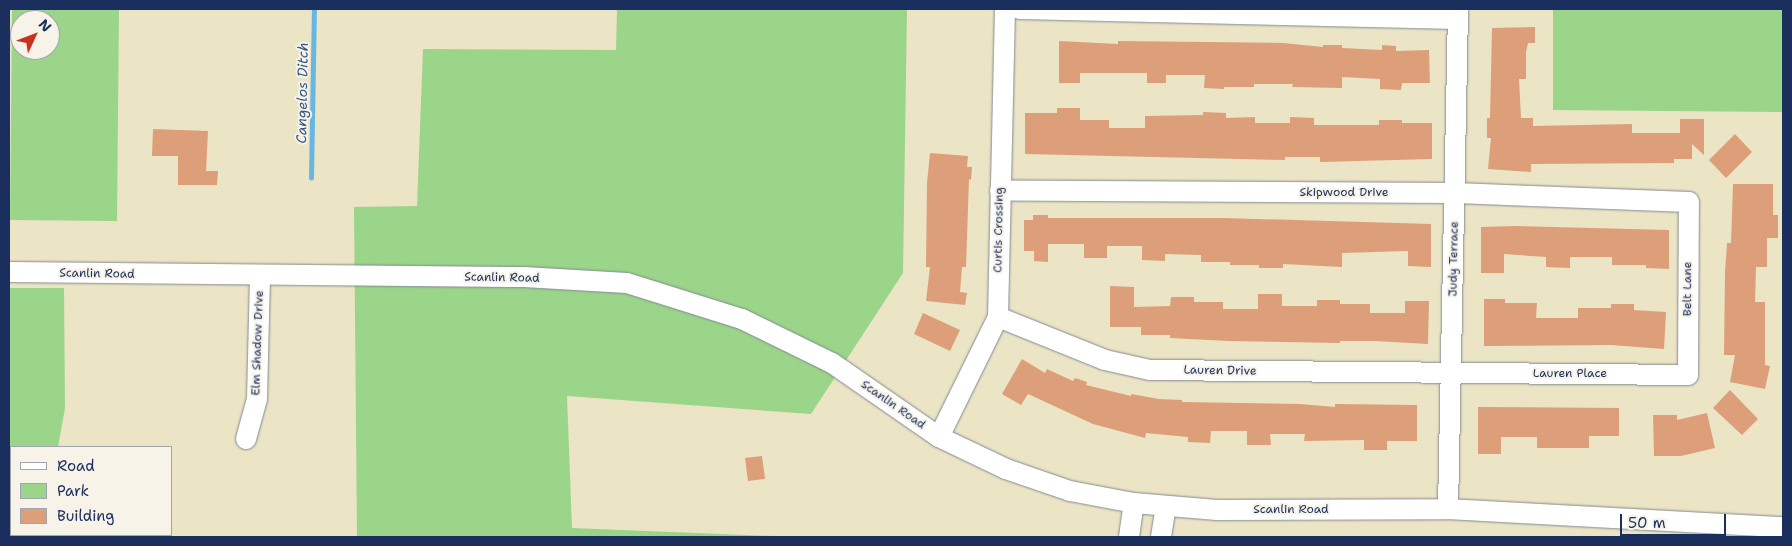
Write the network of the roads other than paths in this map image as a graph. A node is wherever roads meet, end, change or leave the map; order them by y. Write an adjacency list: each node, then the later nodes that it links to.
1 (1005, 9): 4 (street, Curtis Crossing)
2 (1019, 9): 3 (street)
3 (1458, 14): 5 (street, Judy Terrace)
4 (1000, 191): 5 (street, Skipwood Drive); 9 (street, Curtis Crossing)
5 (1455, 193): 6 (street, Skipwood Drive); 10 (street, Judy Terrace)
6 (1688, 202): 11 (street, Belt Lane)
7 (9, 272): 8 (street, Scanlin Road)
8 (260, 276): 12 (street, Scanlin Road); 13 (street, Elm Shadow Drive)
9 (998, 317): 10 (street, Lauren Drive); 12 (street, Curtis Crossing)
10 (1452, 374): 11 (street, Lauren Place); 16 (street, Judy Terrace)
11 (1688, 375)
12 (939, 437): 14 (street, Scanlin Road)
13 (246, 439)
14 (1134, 503): 15 (street, Scanlin Road); 18 (street)
15 (1166, 507): 16 (street, Scanlin Road); 19 (street)
16 (1448, 509): 17 (street, Scanlin Road)
17 (1783, 527)
18 (1129, 537)
19 (1161, 537)

